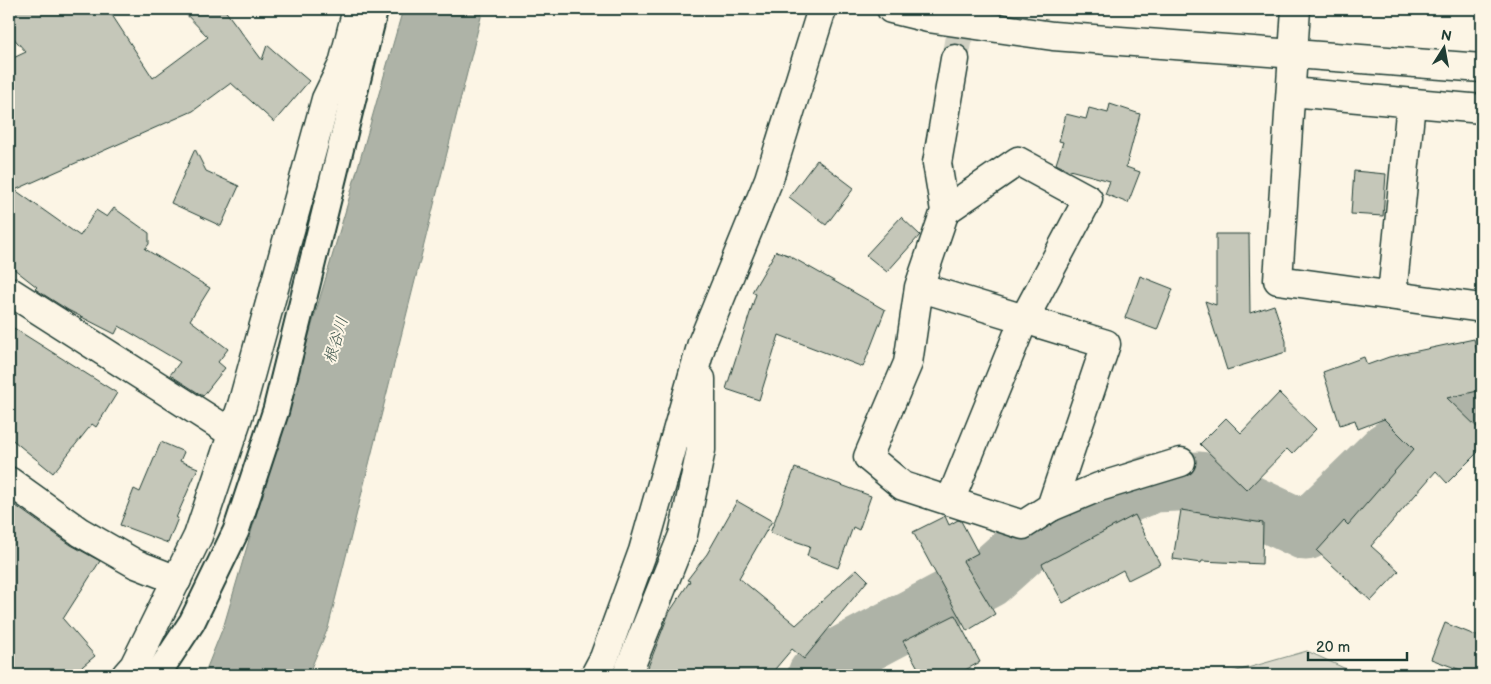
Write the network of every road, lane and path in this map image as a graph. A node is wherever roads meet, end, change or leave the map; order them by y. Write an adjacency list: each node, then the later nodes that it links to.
1 (357, 9): 19 (street)
2 (375, 9): 26 (street)
3 (822, 9): 18 (street)
4 (891, 9): 6 (street)
5 (1296, 9): 6 (street)
6 (1293, 55): 8 (street); 9 (street)
7 (955, 59): 12 (street)
8 (1482, 68)
9 (1291, 92): 10 (street); 15 (street)
10 (1411, 103): 11 (street); 15 (street)
11 (1482, 109)
12 (945, 211): 13 (street); 17 (street)
13 (919, 287): 17 (street); 22 (street)
14 (9, 291): 19 (street)
15 (1392, 296): 16 (street)
16 (1482, 308)
17 (1024, 319): 22 (street); 23 (street)
18 (702, 343): 27 (street); 28 (street)
19 (233, 434): 24 (street)
20 (1182, 462): 23 (street)
21 (9, 481): 24 (street)
22 (950, 501): 23 (street)
23 (1051, 507)
24 (177, 580): 25 (street)
25 (126, 675)
26 (157, 675)
27 (595, 675)
28 (626, 675)

